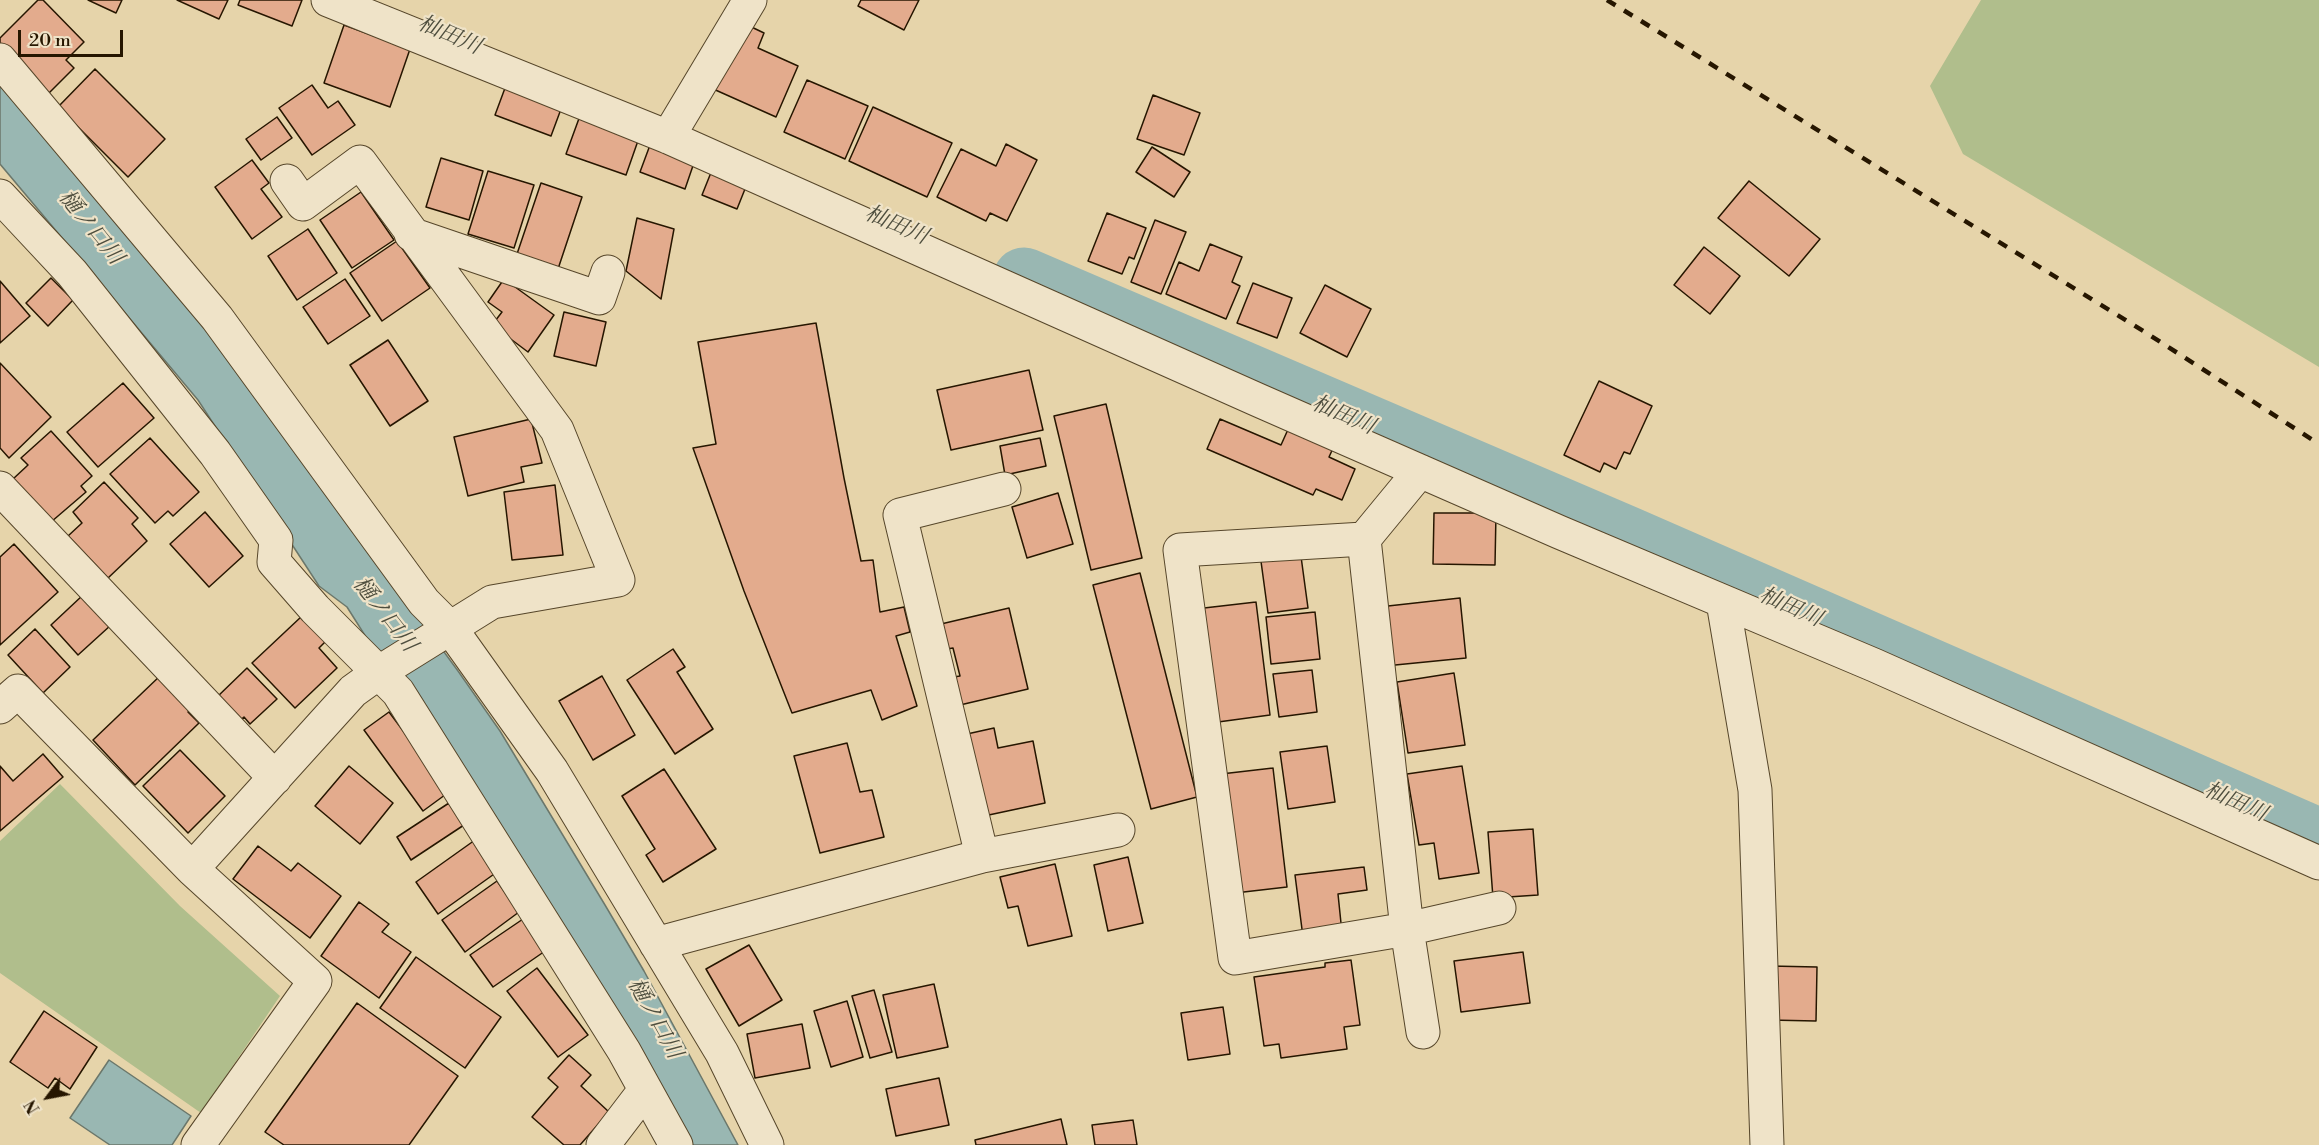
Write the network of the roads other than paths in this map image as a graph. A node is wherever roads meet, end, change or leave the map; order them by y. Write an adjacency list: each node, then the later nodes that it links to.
1 (328, 0): 4 (street)
2 (750, 0): 4 (street)
3 (0, 60): 14 (street)
4 (668, 137): 9 (street)
5 (287, 181): 7 (street)
6 (0, 196): 15 (street)
7 (411, 234): 8 (street); 14 (street)
8 (608, 272)
9 (1420, 471): 12 (street); 13 (street)
10 (0, 488): 17 (street)
11 (1004, 489): 19 (street)
12 (1364, 538): 23 (street); 23 (street)
13 (1723, 602): 20 (street); 31 (street)
14 (443, 634): 15 (street); 24 (street)
15 (385, 669): 17 (street); 26 (street)
16 (6, 690): 21 (street)
17 (275, 778): 21 (street)
18 (1119, 830): 19 (street)
19 (982, 856): 24 (street)
20 (2319, 863)
21 (192, 870): 27 (street)
22 (1499, 908): 23 (street)
23 (1407, 929): 25 (street)
24 (656, 944): 30 (street)
25 (1423, 1032)
26 (645, 1090): 28 (street); 29 (street)
27 (198, 1145)
28 (603, 1145)
29 (676, 1145)
30 (767, 1145)
31 (1767, 1145)

